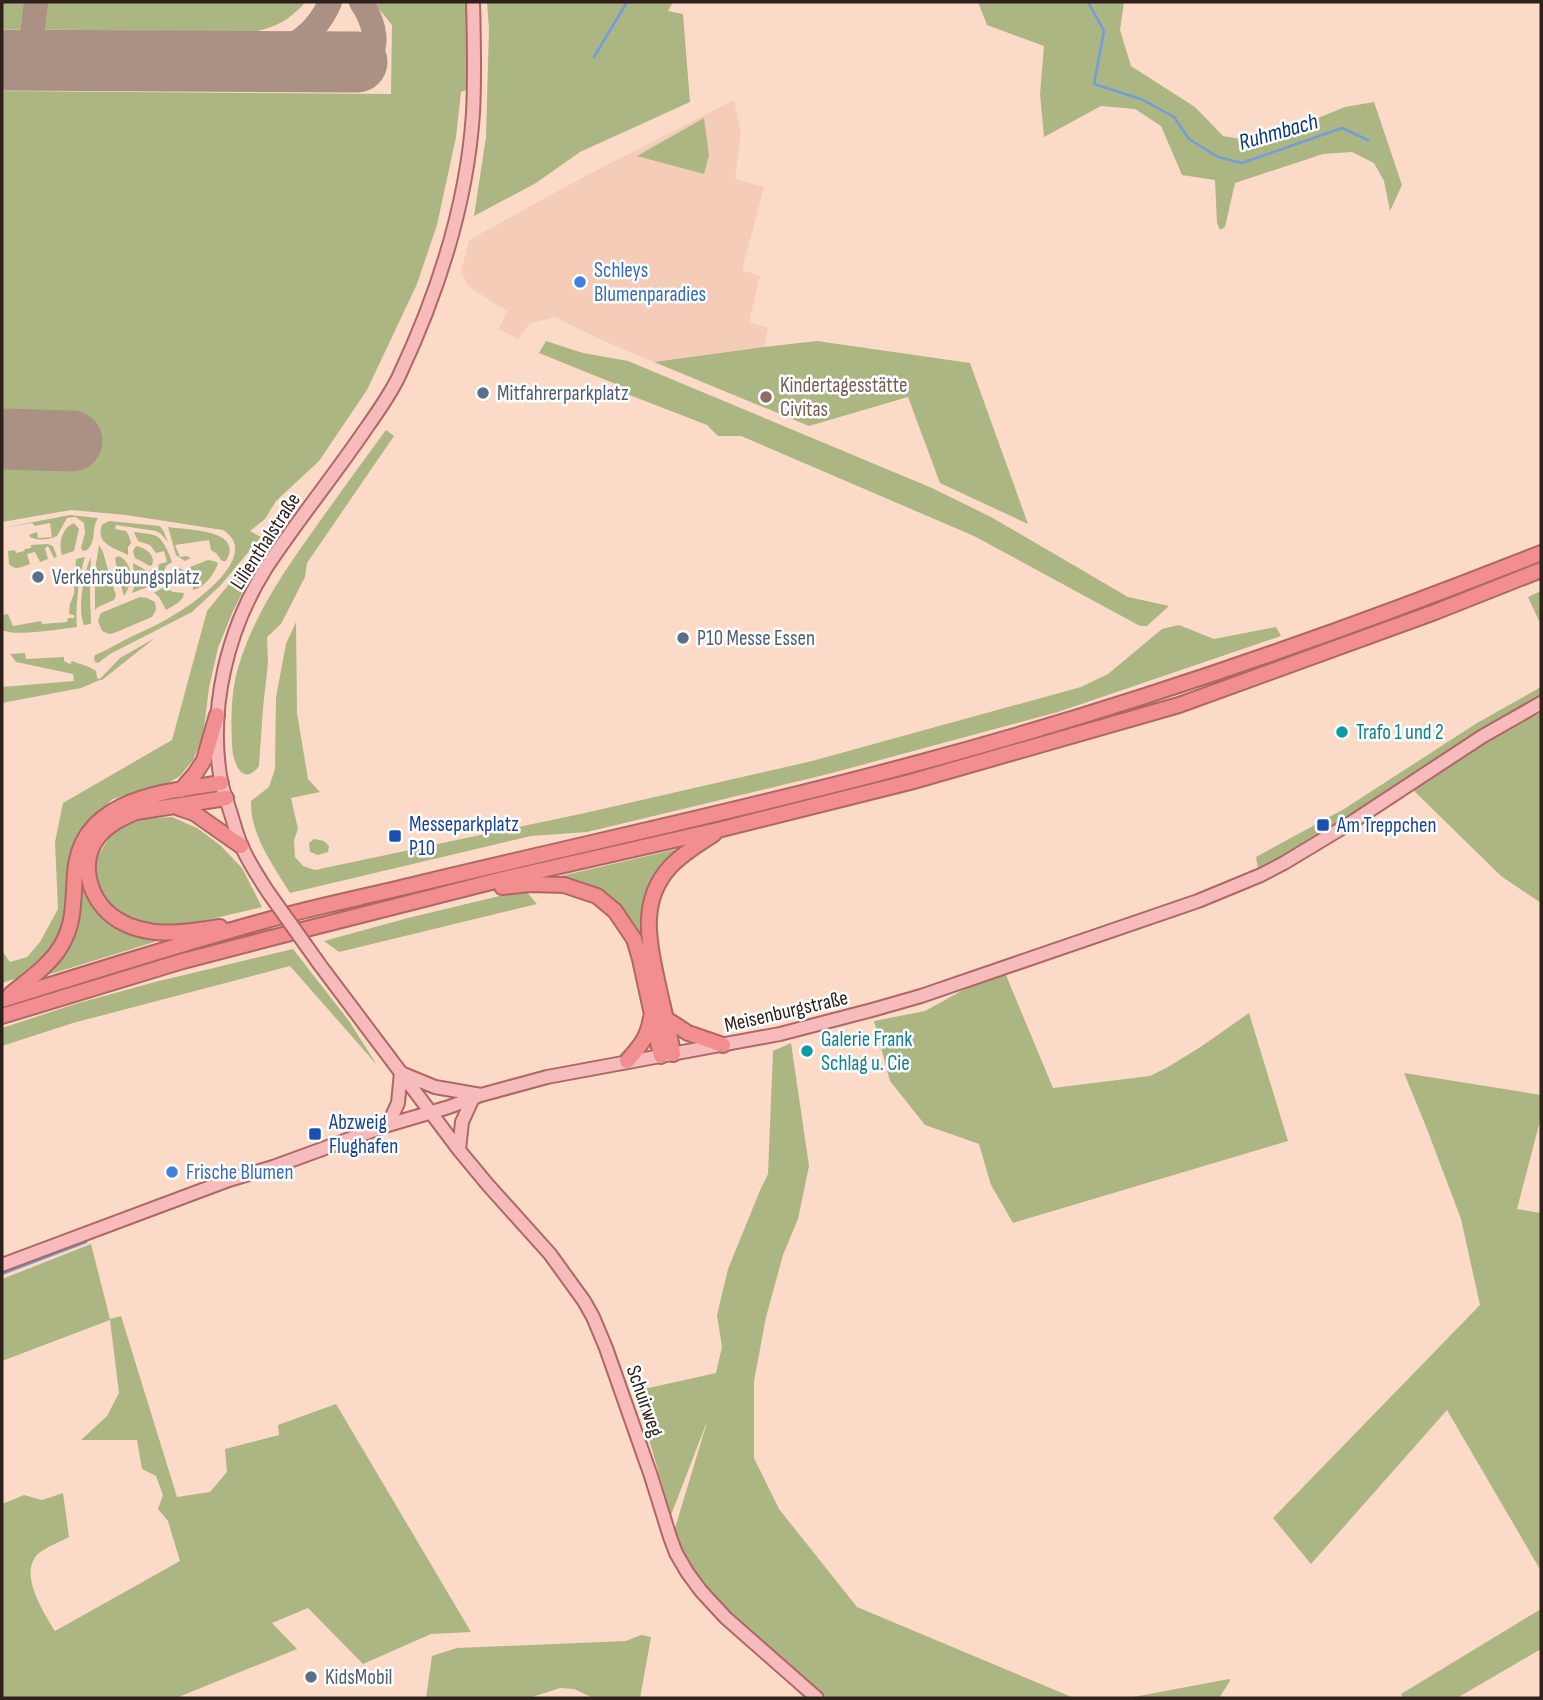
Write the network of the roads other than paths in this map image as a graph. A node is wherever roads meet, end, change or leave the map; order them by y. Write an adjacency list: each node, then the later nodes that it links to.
1 (473, 2): 5 (main road, Lilienthalstraße)
2 (1541, 553): 13 (highway)
3 (1541, 570): 10 (highway)
4 (1541, 703): 17 (main road, Meisenburgstraße)
5 (217, 715): 6 (main road, Lilienthalstraße); 7 (highway)
6 (221, 783): 7 (highway); 8 (main road, Lilienthalstraße)
7 (181, 790): 14 (highway)
8 (226, 798): 9 (highway); 11 (main road, Lilienthalstraße)
9 (174, 806): 11 (highway); 13 (highway)
10 (722, 829): 12 (highway); 15 (highway)
11 (241, 846): 20 (main road, Lilienthalstraße, bridge)
12 (455, 892): 15 (highway); 16 (highway)
13 (266, 920): 14 (highway)
14 (3, 1000)
15 (658, 1015): 17 (highway); 18 (highway); 19 (highway)
16 (2, 1016)
17 (723, 1045): 18 (main road, Meisenburgstraße)
18 (667, 1055): 19 (main road, Meisenburgstraße)
19 (627, 1061): 21 (main road, Meisenburgstraße)
20 (401, 1072): 21 (main road); 22 (main road, Lilienthalstraße); 23 (main road)
21 (477, 1097): 22 (main road, Meisenburgstraße); 24 (main road)
22 (431, 1112): 23 (main road, Meisenburgstraße); 24 (main road, Schuirweg)
23 (388, 1125): 25 (main road, Meisenburgstraße)
24 (459, 1150): 26 (main road, Schuirweg)
25 (2, 1265)
26 (817, 1698)

